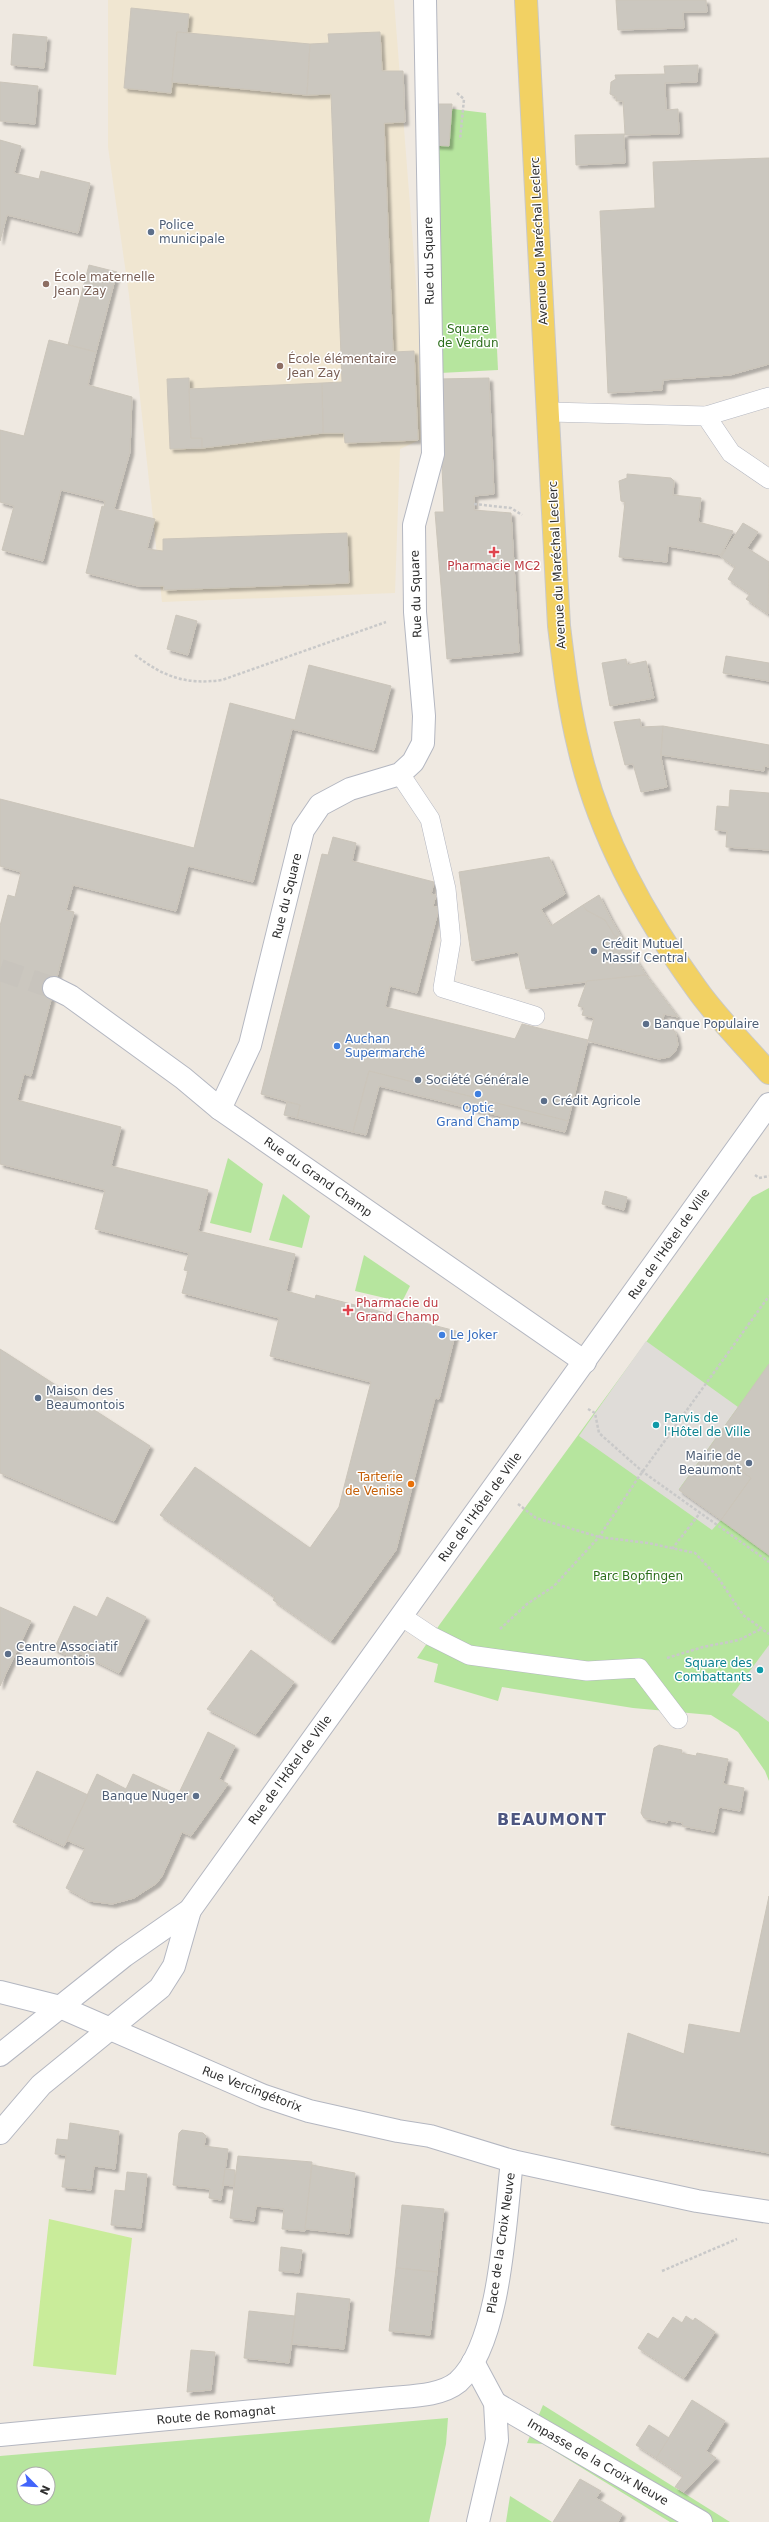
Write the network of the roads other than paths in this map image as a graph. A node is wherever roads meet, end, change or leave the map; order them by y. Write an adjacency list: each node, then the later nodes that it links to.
1 (425, 0): 7 (main road, Rue du Square)
2 (526, 0): 4 (main road, Avenue du Maréchal Leclerc)
3 (769, 396): 5 (lane)
4 (549, 412): 5 (lane); 10 (main road, Avenue du Maréchal Leclerc)
5 (706, 416): 6 (lane)
6 (769, 479)
7 (400, 774): 9 (lane); 12 (main road, Rue du Square)
8 (54, 988): 12 (main road, Rue du Grand Champ)
9 (534, 1016)
10 (769, 1073)
11 (769, 1104): 13 (main road, Rue de l'Hôtel de Ville)
12 (220, 1109): 13 (main road, Rue du Grand Champ)
13 (585, 1362): 14 (main road, Rue de l'Hôtel de Ville)
14 (401, 1616): 15 (lane); 16 (main road, Rue de l'Hôtel de Ville)
15 (678, 1719)
16 (190, 1910): 18 (main road, Rue de l'Hôtel de Ville); 19 (main road, Rue de l'Hôtel de Ville)
17 (0, 1992): 18 (main road, Rue Vercingétorix)
18 (60, 2007): 19 (main road, Rue Vercingétorix); 20 (main road, Rue de l'Hôtel de Ville)
19 (110, 2029): 21 (main road, Rue de l'Hôtel de Ville); 22 (main road, Rue Vercingétorix)
20 (0, 2055)
21 (0, 2133)
22 (512, 2161): 23 (main road, Place de la Croix Neuve); 24 (main road, Place de la Croix Neuve)
23 (769, 2212)
24 (473, 2362): 25 (main road, Place de la Croix Neuve); 26 (main road)
25 (432, 2393): 27 (main road, Route de Romagnat)
26 (495, 2403): 28 (main road); 29 (main road, Impasse de la Croix Neuve)
27 (0, 2435)
28 (478, 2522)
29 (702, 2522)

